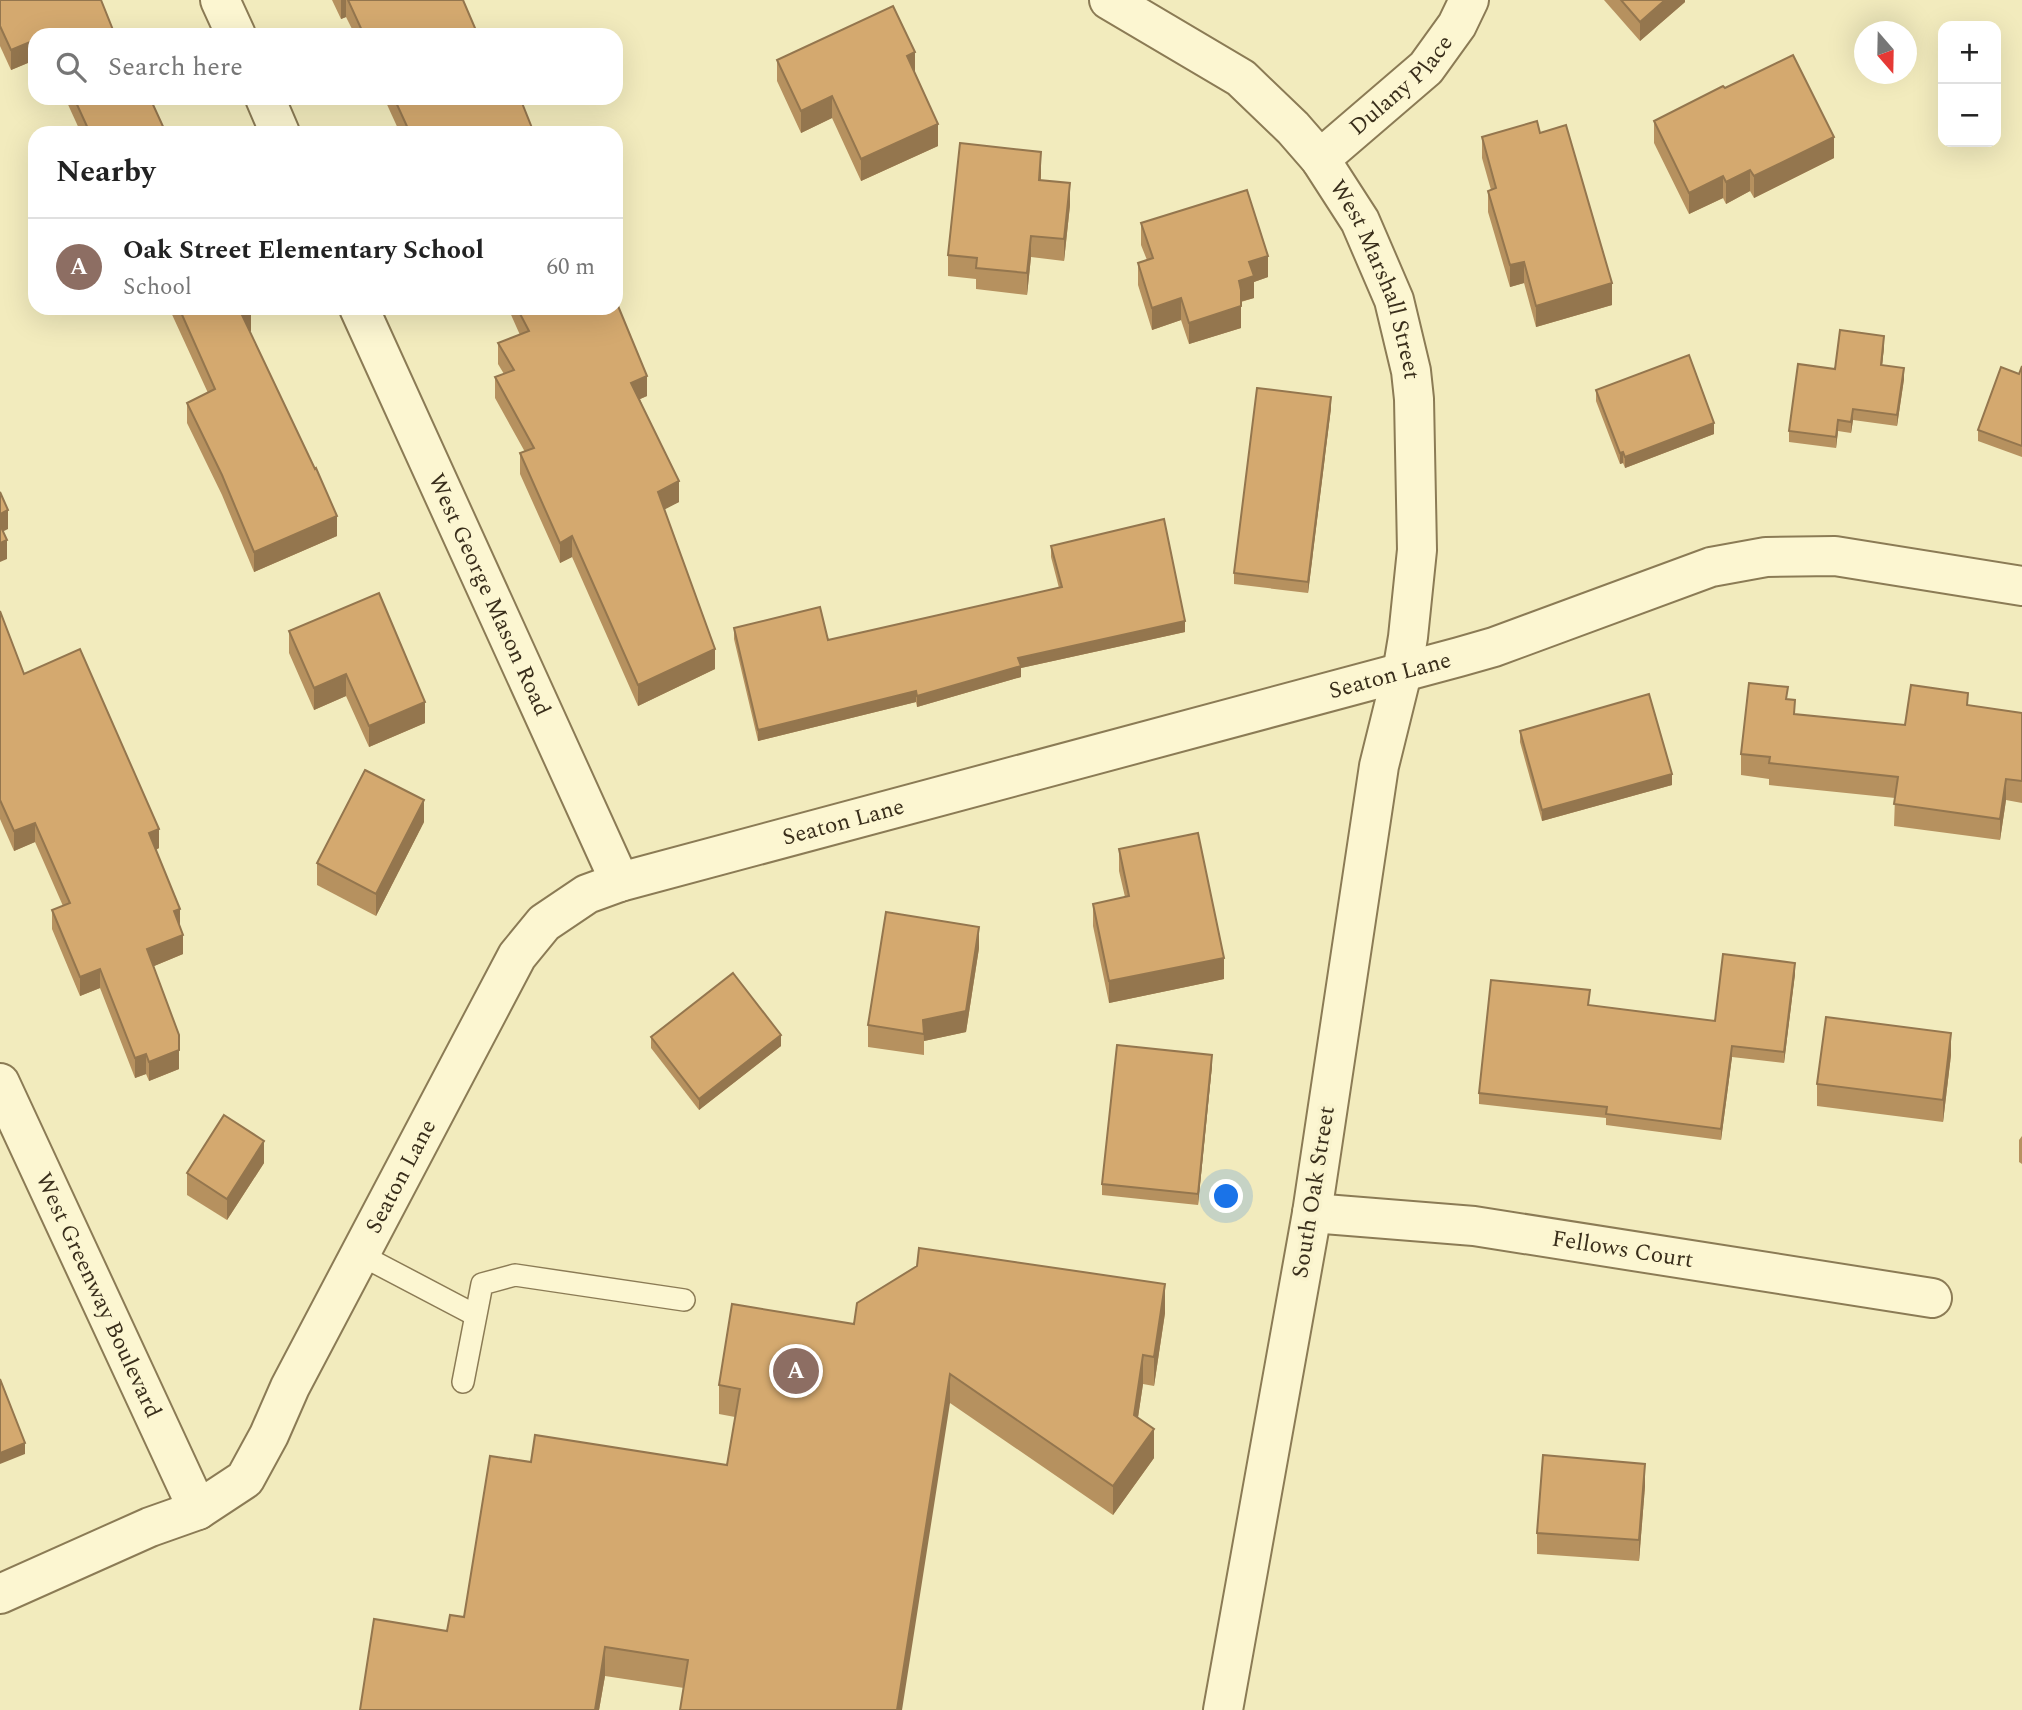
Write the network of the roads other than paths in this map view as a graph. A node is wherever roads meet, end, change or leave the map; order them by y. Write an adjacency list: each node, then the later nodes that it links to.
1 (220, 0): 4 (street)
2 (1109, 0): 7 (street, West Marshall Street)
3 (1469, 0): 7 (street, Dulany Place)
4 (233, 28)
5 (268, 105): 6 (street)
6 (278, 126)
7 (1320, 159): 10 (street, West Marshall Street)
8 (362, 315): 11 (street, West George Mason Road)
9 (2022, 586): 10 (street, Seaton Lane)
10 (1402, 673): 11 (street, Seaton Lane); 13 (street, South Oak Street)
11 (620, 882): 14 (street, Seaton Lane)
12 (0, 1083): 19 (street, West Greenway Boulevard)
13 (1312, 1213): 15 (street, Fellows Court); 21 (street, South Oak Street)
14 (359, 1254): 17 (lane); 19 (street, Seaton Lane)
15 (1932, 1298)
16 (684, 1300): 17 (lane)
17 (475, 1315): 18 (lane)
18 (463, 1382)
19 (198, 1510): 20 (street, Seaton Lane)
20 (0, 1594)
21 (1223, 1710)

